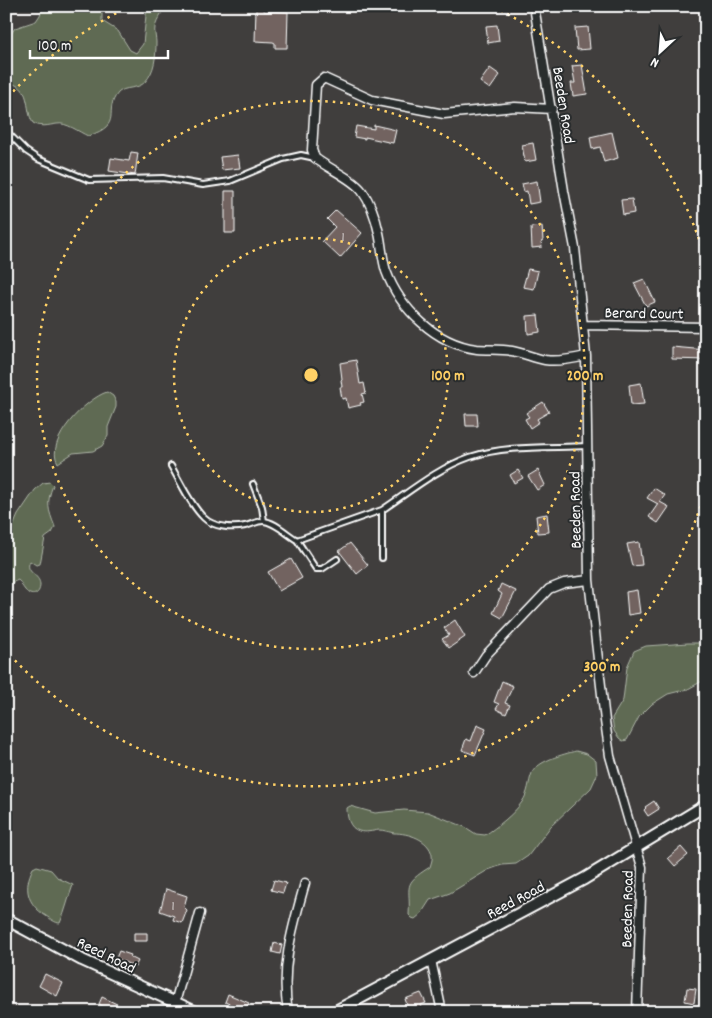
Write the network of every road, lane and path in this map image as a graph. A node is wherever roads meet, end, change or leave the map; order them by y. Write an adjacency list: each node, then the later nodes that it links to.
1 (534, 6): 2 (street, Beeden Road)
2 (552, 109): 4 (street); 5 (street, Beeden Road)
3 (6, 131): 4 (lane)
4 (315, 158): 7 (street)
5 (583, 325): 6 (street, Berard Court); 7 (street, Beeden Road)
6 (706, 326)
7 (586, 356): 8 (street, Beeden Road)
8 (587, 446): 11 (lane); 16 (street, Beeden Road)
9 (171, 466): 12 (lane)
10 (253, 484): 12 (lane)
11 (382, 510): 13 (lane); 14 (lane)
12 (264, 521): 13 (lane)
13 (297, 540): 15 (lane)
14 (382, 558)
15 (337, 559)
16 (589, 580): 17 (street); 19 (street, Beeden Road)
17 (474, 673)
18 (706, 804): 19 (street, Reed Road)
19 (636, 846): 23 (street, Reed Road); 29 (street, Beeden Road)
20 (305, 883): 26 (street)
21 (200, 913): 24 (street)
22 (6, 919): 24 (street, Reed Road)
23 (431, 960): 27 (street, Reed Road); 28 (street)
24 (175, 1003): 25 (street, Reed Road)
25 (196, 1012)
26 (288, 1012)
27 (334, 1012)
28 (442, 1012)
29 (637, 1012)

